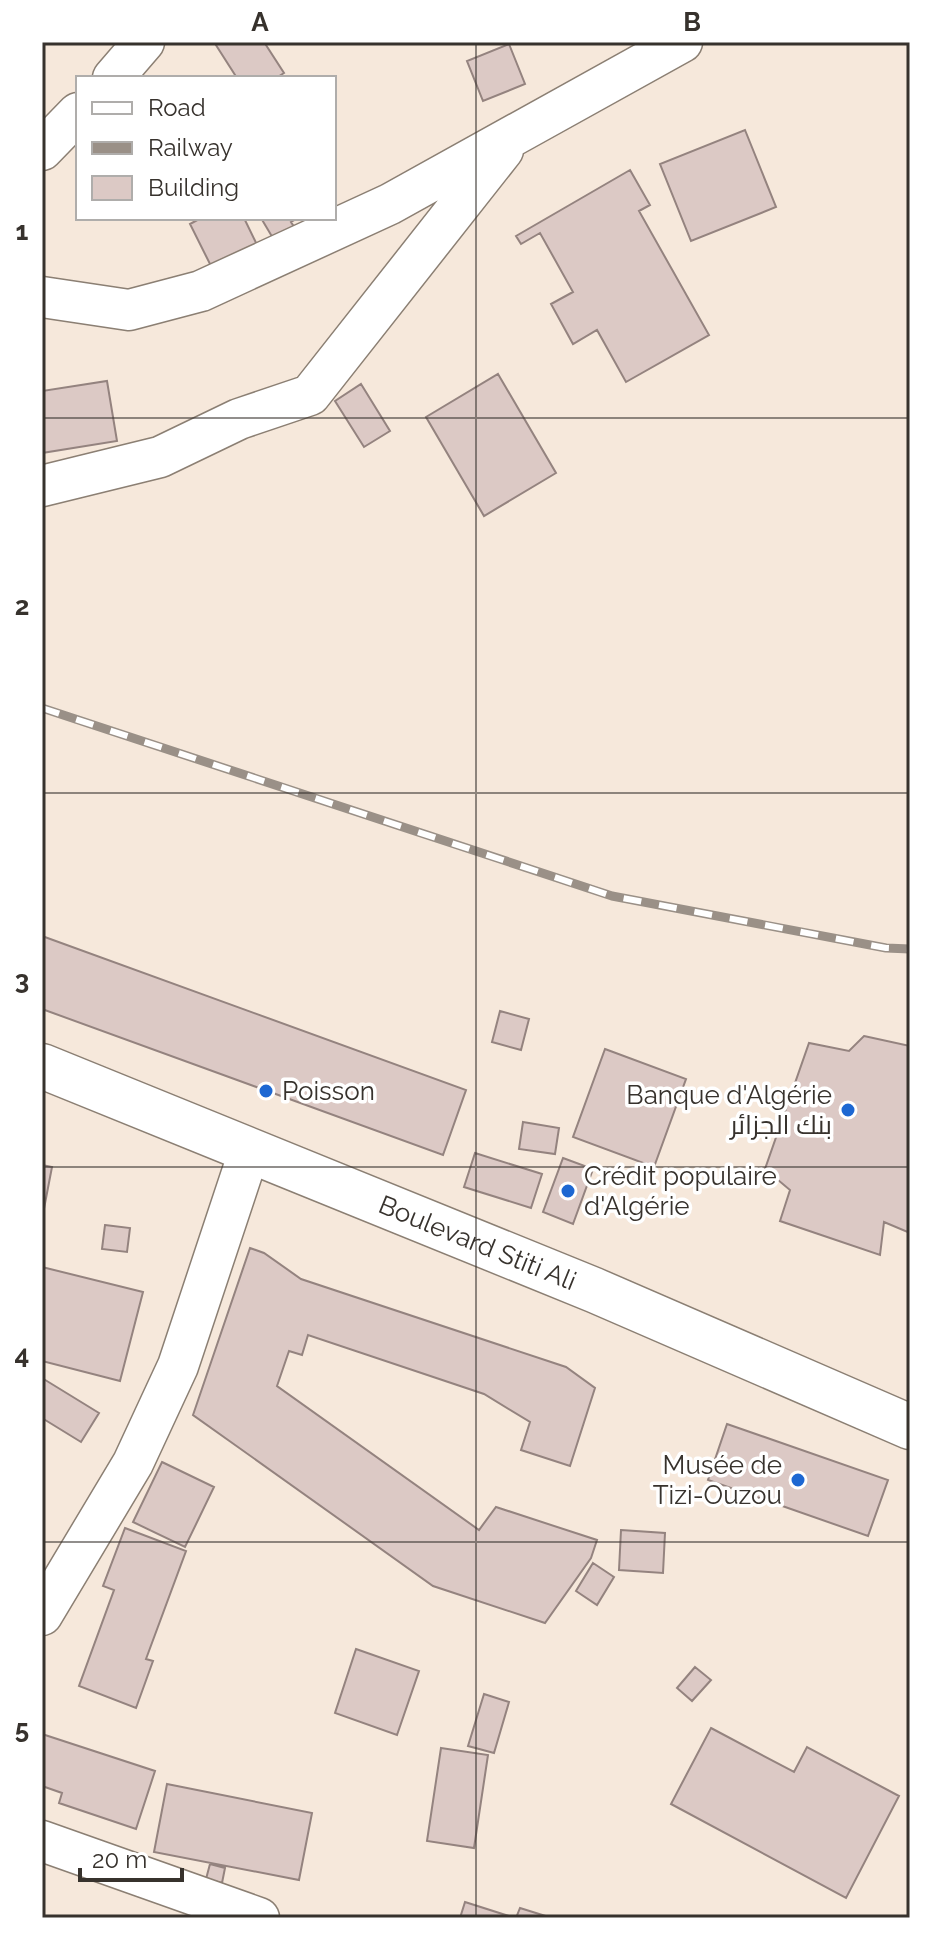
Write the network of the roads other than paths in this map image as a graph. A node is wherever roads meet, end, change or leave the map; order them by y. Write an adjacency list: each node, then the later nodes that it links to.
1 (144, 42): 3 (street)
2 (682, 42): 5 (street)
3 (115, 76)
4 (76, 115): 6 (street)
5 (513, 138): 7 (street); 8 (street)
6 (42, 150)
7 (42, 297)
8 (42, 486)
9 (42, 1066): 10 (main road, Boulevard Stiti Ali)
10 (249, 1152): 11 (main road, Boulevard Stiti Ali); 12 (street)
11 (910, 1427)
12 (42, 1615)
13 (42, 1841): 14 (street)
14 (259, 1918)

